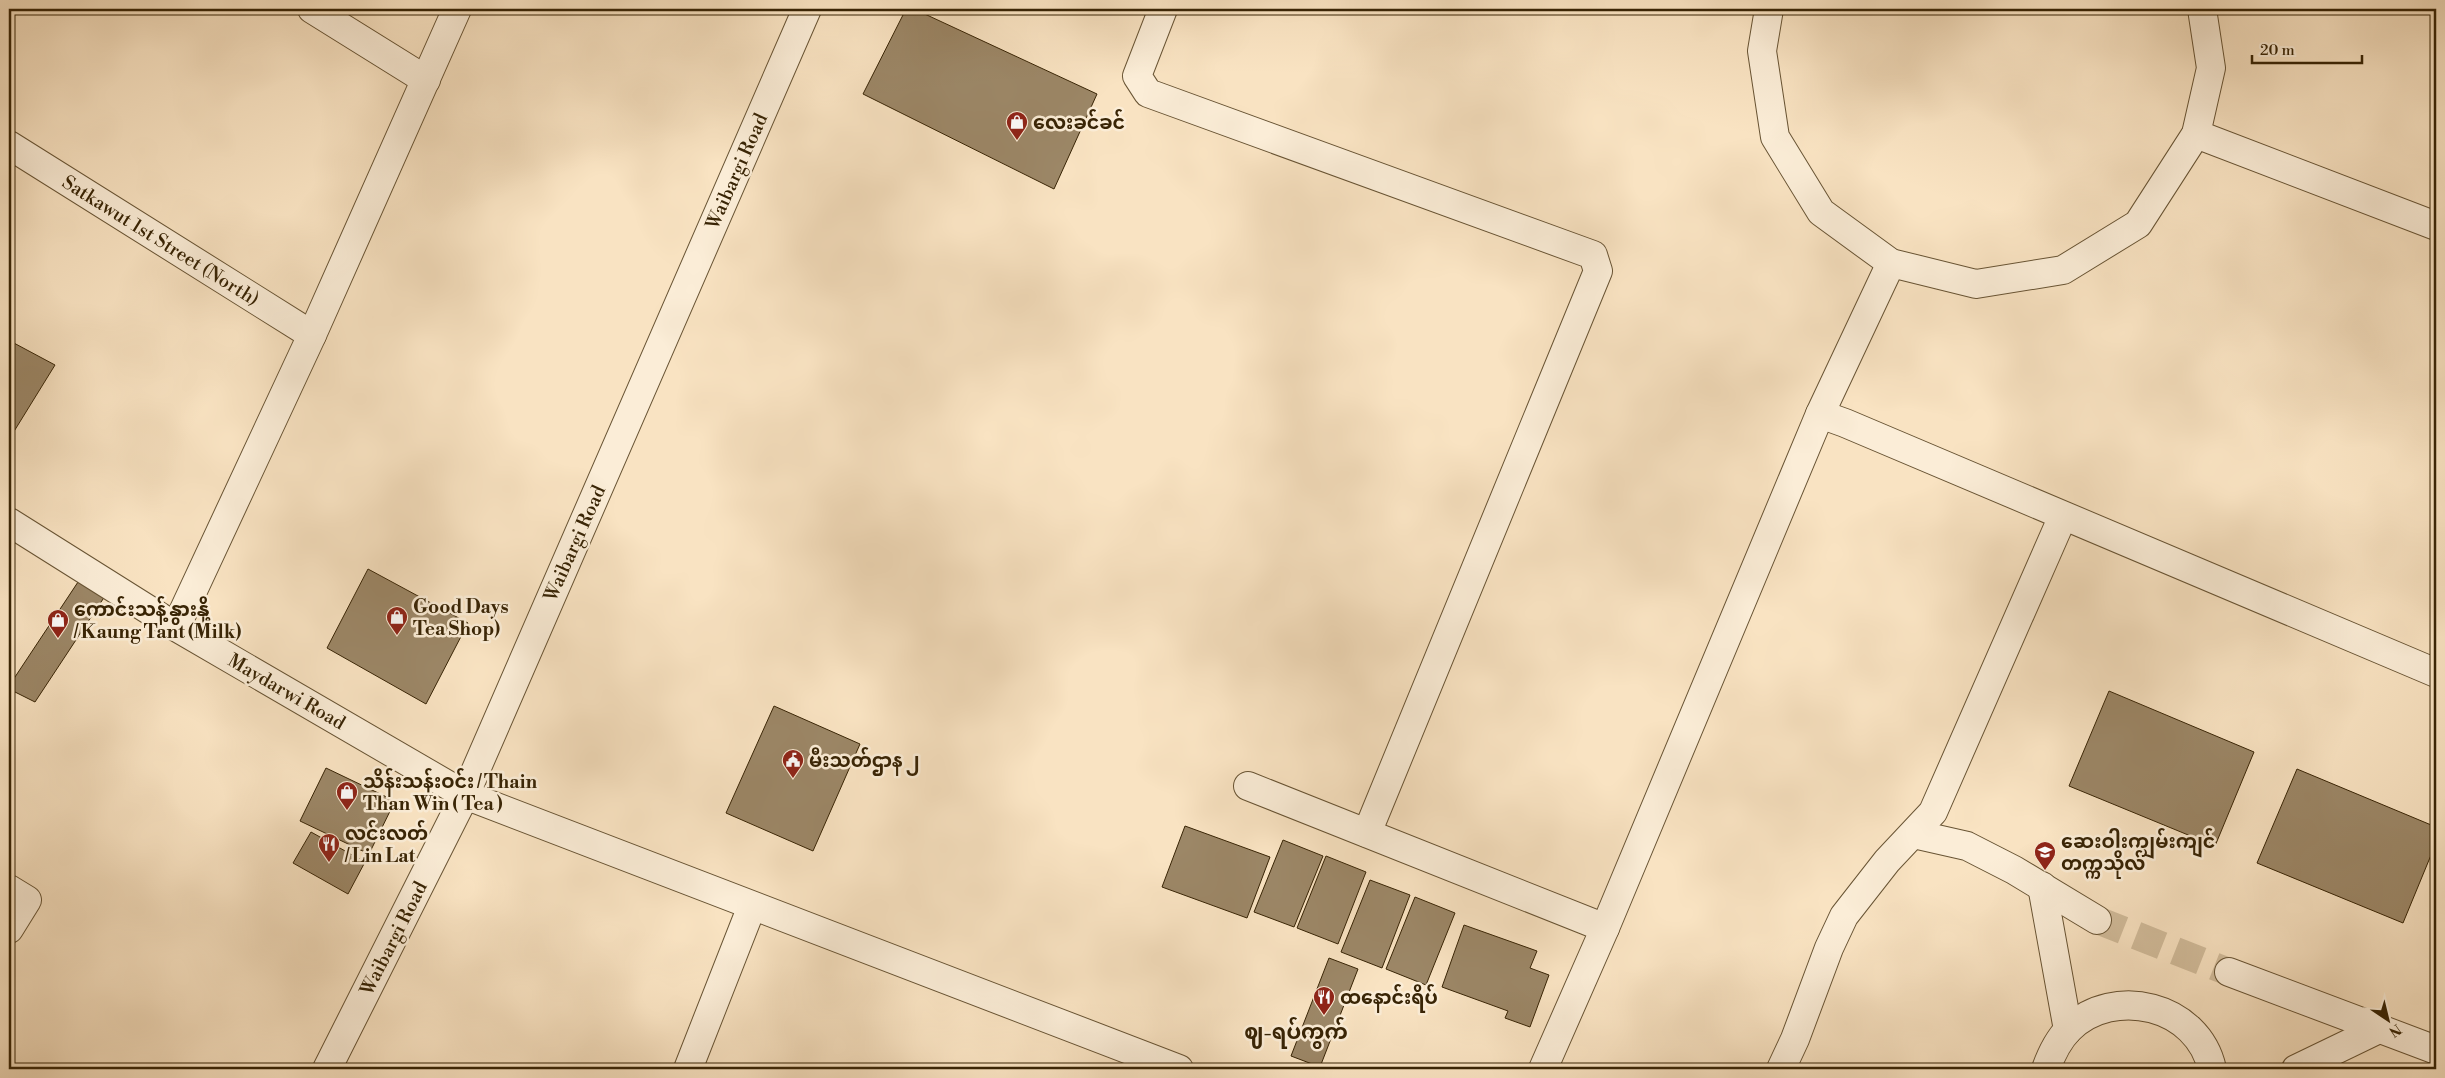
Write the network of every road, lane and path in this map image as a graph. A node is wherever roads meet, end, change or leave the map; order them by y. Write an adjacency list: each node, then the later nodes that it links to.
1 (312, 9): 7 (street)
2 (457, 9): 7 (street)
3 (807, 9): 19 (street, Waibargi Road)
4 (1164, 9): 20 (street)
5 (1769, 9): 11 (street)
6 (2202, 9): 8 (street)
7 (426, 80): 12 (street)
8 (2196, 134): 10 (street); 11 (street)
9 (9, 146): 12 (street, Satkawut 1st Street (North))
10 (2436, 226)
11 (1891, 263): 13 (street)
12 (312, 335): 16 (street)
13 (1820, 414): 14 (street); 26 (street)
14 (2063, 516): 17 (street); 21 (street)
15 (9, 522): 16 (street, Maydarwi Road)
16 (176, 627): 19 (street, Maydarwi Road)
17 (2436, 673)
18 (1248, 786): 20 (street)
19 (464, 795): 24 (street, Maydarwi Road); 32 (street, Waibargi Road)
20 (1367, 833): 26 (street)
21 (1914, 834): 22 (street); 36 (street)
22 (2042, 886): 25 (street); 30 (street)
23 (18, 894): 27 (street)
24 (752, 906): 33 (street); 34 (street, Maydarwi Road)
25 (2097, 920)
26 (1605, 928): 35 (street)
27 (9, 929)
28 (2229, 972): 29 (street)
29 (2379, 1029): 31 (street); 39 (street)
30 (2068, 1030): 37 (street); 38 (street)
31 (2436, 1050)
32 (327, 1069)
33 (688, 1069)
34 (1179, 1069)
35 (1543, 1069)
36 (1781, 1069)
37 (2046, 1069)
38 (2212, 1069)
39 (2296, 1069)

